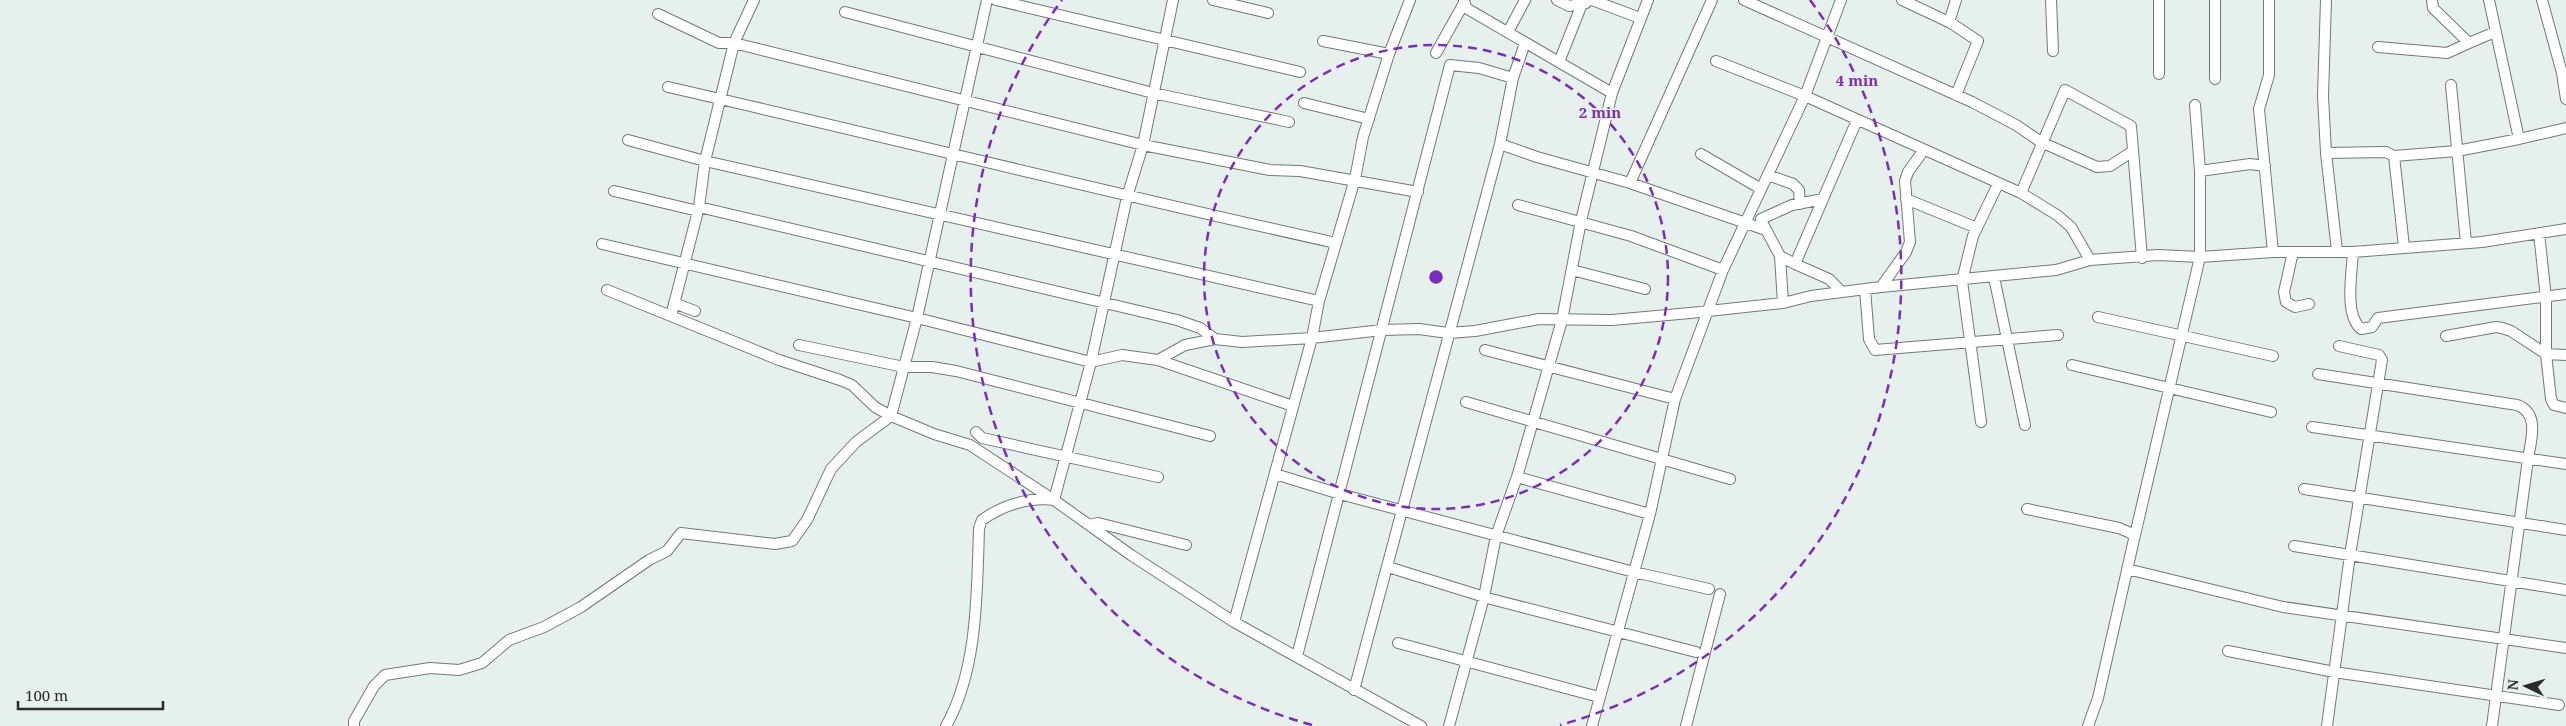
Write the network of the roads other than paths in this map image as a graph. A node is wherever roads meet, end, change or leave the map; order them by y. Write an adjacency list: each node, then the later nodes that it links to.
1 (754, 0): 35 (street)
2 (987, 0): 39 (street)
3 (996, 0): 34 (street)
4 (1173, 0): 34 (street)
5 (1213, 0): 26 (street)
6 (1410, 0): 41 (street)
7 (1525, 0): 30 (street)
8 (1557, 0): 24 (street)
9 (1648, 0): 28 (street)
10 (1712, 0): 83 (street)
11 (1744, 0): 32 (street)
12 (1841, 0): 32 (street)
13 (1904, 0): 29 (street)
14 (1956, 0): 29 (street)
15 (2051, 0): 40 (street)
16 (2159, 0): 46 (street)
17 (2215, 0): 48 (street)
18 (2269, 0): 78 (street)
19 (2326, 0): 74 (street)
20 (2432, 0): 37 (street)
21 (2489, 0): 31 (street)
22 (2542, 0): 49 (street)
23 (1464, 1): 30 (street); 42 (street)
24 (1589, 2): 28 (street); 44 (street)
25 (845, 12): 39 (street)
26 (1268, 13)
27 (658, 14): 35 (street)
28 (1640, 18): 53 (street)
29 (1949, 22): 54 (street)
30 (1508, 32): 36 (street)
31 (2495, 32): 37 (street); 65 (street)
32 (1827, 39): 54 (street); 55 (street)
33 (1323, 40): 41 (street)
34 (1163, 42): 45 (street); 52 (street)
35 (734, 43): 56 (street); 57 (street)
36 (1525, 43): 44 (street); 47 (street)
37 (2469, 43): 38 (street)
38 (2378, 47)
39 (976, 48): 52 (street); 57 (street)
40 (2053, 51)
41 (1389, 54): 61 (street)
42 (1436, 54)
43 (1716, 61): 55 (street)
44 (1559, 62): 53 (street)
45 (1300, 72)
46 (2159, 74)
47 (1513, 78): 68 (street); 87 (street)
48 (2215, 79)
49 (2565, 83): 58 (street)
50 (2451, 85): 72 (street)
51 (668, 87): 56 (street)
52 (1153, 92): 63 (street); 69 (street)
53 (1612, 93): 80 (street)
54 (1956, 95): 67 (street)
55 (1806, 96): 62 (street); 81 (street)
56 (720, 99): 73 (street); 77 (street)
57 (966, 100): 69 (street); 73 (street)
58 (2566, 100)
59 (1304, 103): 61 (street)
60 (2195, 105): 79 (street)
61 (1369, 119): 82 (street)
62 (1857, 120): 70 (street); 90 (street)
63 (1289, 122)
64 (2566, 128): 65 (street)
65 (2519, 139): 72 (street)
66 (628, 140): 77 (street)
67 (2041, 142): 71 (street); 71 (street); 88 (street)
68 (1500, 144): 80 (street); 143 (street)
69 (1143, 145): 82 (street); 89 (street)
70 (1923, 151): 84 (street); 91 (street)
71 (2133, 151): 115 (street)
72 (2457, 151): 76 (street); 105 (street)
73 (952, 153): 89 (street); 96 (street)
74 (2326, 153): 76 (street); 108 (street)
75 (1701, 154): 85 (street)
76 (2394, 156): 107 (street)
77 (705, 160): 95 (street); 96 (street)
78 (2265, 166): 79 (street); 109 (street)
79 (2200, 171): 114 (street)
80 (1593, 173): 83 (street); 98 (street)
81 (1768, 175): 85 (street); 92 (street)
82 (1355, 179): 87 (street); 104 (street)
83 (1630, 183): 99 (street)
84 (1998, 184): 88 (street); 100 (street)
85 (1761, 189): 94 (street)
86 (614, 191): 95 (street)
87 (1418, 192): 142 (street)
88 (2021, 193): 116 (street)
89 (1128, 197): 104 (street); 112 (street)
90 (1823, 199): 92 (street); 119 (street)
91 (1906, 199): 100 (street); 124 (street)
92 (1800, 204): 97 (street)
93 (1518, 205): 98 (street)
94 (1754, 205): 97 (street); 99 (street)
95 (699, 209): 117 (street); 118 (street)
96 (938, 214): 112 (street); 117 (street)
97 (1760, 219): 102 (street)
98 (1581, 221): 120 (street); 121 (street)
99 (1744, 224): 102 (street); 121 (street)
100 (1977, 228): 123 (street)
101 (2566, 229): 103 (street)
102 (1766, 230): 113 (street)
103 (2540, 233): 105 (street); 130 (street)
104 (1336, 243): 131 (street)
105 (2466, 243): 107 (street)
106 (602, 244): 118 (street)
107 (2404, 247): 111 (street)
108 (2337, 250): 110 (street); 111 (street)
109 (2273, 252): 110 (street); 114 (street)
110 (2293, 252): 135 (street)
111 (2353, 252): 130 (street)
112 (1115, 254): 131 (street); 133 (street)
113 (1780, 256): 119 (street); 134 (street)
114 (2200, 257): 115 (street); 145 (street)
115 (2142, 258): 116 (street)
116 (2090, 260): 122 (street)
117 (930, 262): 133 (street); 140 (street)
118 (684, 264): 132 (street); 140 (street)
119 (1795, 264): 128 (street)
120 (1572, 270): 125 (street); 141 (street)
121 (1723, 270): 137 (street)
122 (1994, 277): 123 (street); 149 (street)
123 (1962, 281): 124 (street); 150 (street)
124 (1881, 287): 126 (street)
125 (1645, 289)
126 (1865, 289): 128 (street); 150 (street)
127 (607, 290): 138 (street)
128 (1842, 292): 134 (street)
129 (2566, 294): 130 (street)
130 (2546, 298): 154 (street)
131 (1319, 301): 147 (street)
132 (674, 303): 136 (street); 138 (street)
133 (1102, 303): 148 (street); 158 (street)
134 (1783, 303): 137 (street)
135 (2309, 304)
136 (695, 311)
137 (1706, 311): 141 (street); 165 (street)
138 (671, 316): 171 (street)
139 (2098, 317): 145 (street)
140 (917, 318): 158 (street); 160 (street)
141 (1562, 320): 143 (street); 161 (street)
142 (1382, 330): 143 (street); 147 (street); 188 (street)
143 (1448, 333): 192 (street)
144 (2058, 334): 149 (street)
145 (2182, 335): 156 (street); 164 (street)
146 (2446, 336): 154 (street)
147 (1312, 338): 148 (street); 168 (street)
148 (1215, 339): 157 (street)
149 (2006, 339): 150 (street); 174 (street)
150 (1970, 343): 173 (street)
151 (799, 345): 160 (street)
152 (2339, 346): 163 (street)
153 (1485, 350): 161 (street)
154 (2546, 354): 155 (street); 169 (street)
155 (2566, 355)
156 (2272, 356)
157 (1158, 360): 158 (street); 168 (street)
158 (1091, 362): 166 (street)
159 (2072, 365): 164 (street)
160 (904, 367): 166 (street); 171 (street)
161 (1549, 368): 165 (street); 172 (street)
162 (2318, 374): 163 (street)
163 (2380, 385): 177 (street); 181 (street)
164 (2169, 388): 170 (street); 197 (street)
165 (1675, 399): 180 (street)
166 (1079, 401): 178 (street); 179 (street)
167 (1466, 402): 172 (street)
168 (1293, 406): 183 (street)
169 (2566, 408)
170 (2271, 412)
171 (891, 416): 190 (street); 225 (street)
172 (1534, 421): 180 (street); 184 (street)
173 (1981, 422)
174 (2025, 425)
175 (2312, 427): 177 (street)
176 (976, 432): 179 (street)
177 (2371, 434): 181 (street); 189 (street)
178 (1210, 436)
179 (1065, 456): 185 (street); 190 (street)
180 (1662, 458): 186 (street); 193 (street)
181 (2528, 459): 182 (street); 194 (street)
182 (2566, 464)
183 (1275, 474): 188 (street); 211 (street)
184 (1516, 476): 193 (street); 198 (street)
185 (1158, 477)
186 (1730, 479)
187 (2304, 489): 189 (street)
188 (1340, 494): 192 (street); 218 (street)
189 (2361, 498): 194 (street); 201 (street)
190 (1054, 500): 195 (street); 226 (street)
191 (2027, 509): 197 (street)
192 (1403, 510): 198 (street); 202 (street)
193 (1650, 514): 204 (street)
194 (2518, 524): 196 (street); 205 (street)
195 (1089, 525): 199 (street); 211 (street)
196 (2566, 530)
197 (2135, 535): 203 (street)
198 (1496, 536): 204 (street); 209 (street)
199 (1186, 545)
200 (2294, 546): 201 (street)
201 (2350, 555): 205 (street); 210 (street)
202 (1388, 567): 209 (street); 221 (street)
203 (2127, 569): 210 (street); 231 (street)
204 (1634, 572): 206 (street); 212 (street)
205 (2511, 582): 207 (street); 213 (street)
206 (1709, 589)
207 (2566, 590)
208 (1720, 594): 230 (street)
209 (1484, 597): 212 (street); 219 (street)
210 (2341, 617): 213 (street); 220 (street)
211 (1234, 622): 218 (street)
212 (1616, 632): 217 (street); 223 (street)
213 (2505, 640): 215 (street); 222 (street)
214 (1398, 643): 219 (street)
215 (2566, 648)
216 (2228, 651): 220 (street)
217 (1696, 652)
218 (1297, 656): 221 (street)
219 (1467, 661): 223 (street); 228 (street)
220 (2334, 672): 222 (street); 232 (street)
221 (1354, 690): 227 (street)
222 (2497, 695): 224 (street); 233 (street)
223 (1599, 696): 229 (street)
224 (2559, 705)
225 (354, 726)
226 (946, 726)
227 (1421, 726)
228 (1449, 726)
229 (1592, 726)
230 (1686, 726)
231 (2088, 726)
232 (2327, 726)
233 (2492, 726)

